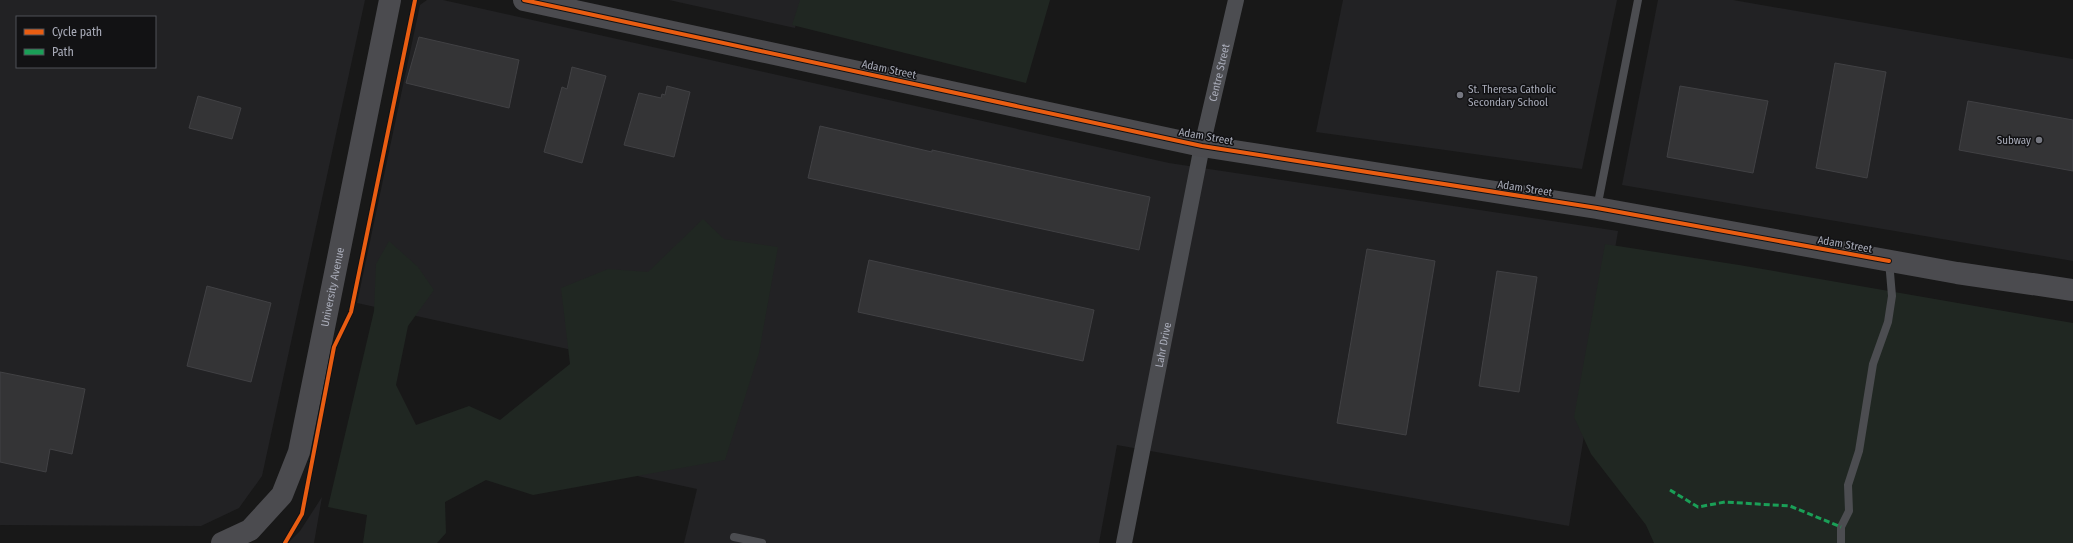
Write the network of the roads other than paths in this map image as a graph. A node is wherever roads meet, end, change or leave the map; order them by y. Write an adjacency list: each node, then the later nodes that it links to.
1 (390, 0): 10 (street, University Avenue)
2 (524, 0): 5 (street, Adam Street)
3 (1236, 0): 5 (street, Centre Street)
4 (1638, 0): 6 (lane)
5 (1202, 146): 6 (street, Adam Street); 12 (street, Lahr Drive)
6 (1597, 208): 7 (street, Adam Street)
7 (1889, 261): 8 (street, Adam Street); 13 (lane)
8 (2073, 290)
9 (734, 537): 11 (lane)
10 (222, 543)
11 (762, 543)
12 (1124, 543)
13 (1841, 543)

